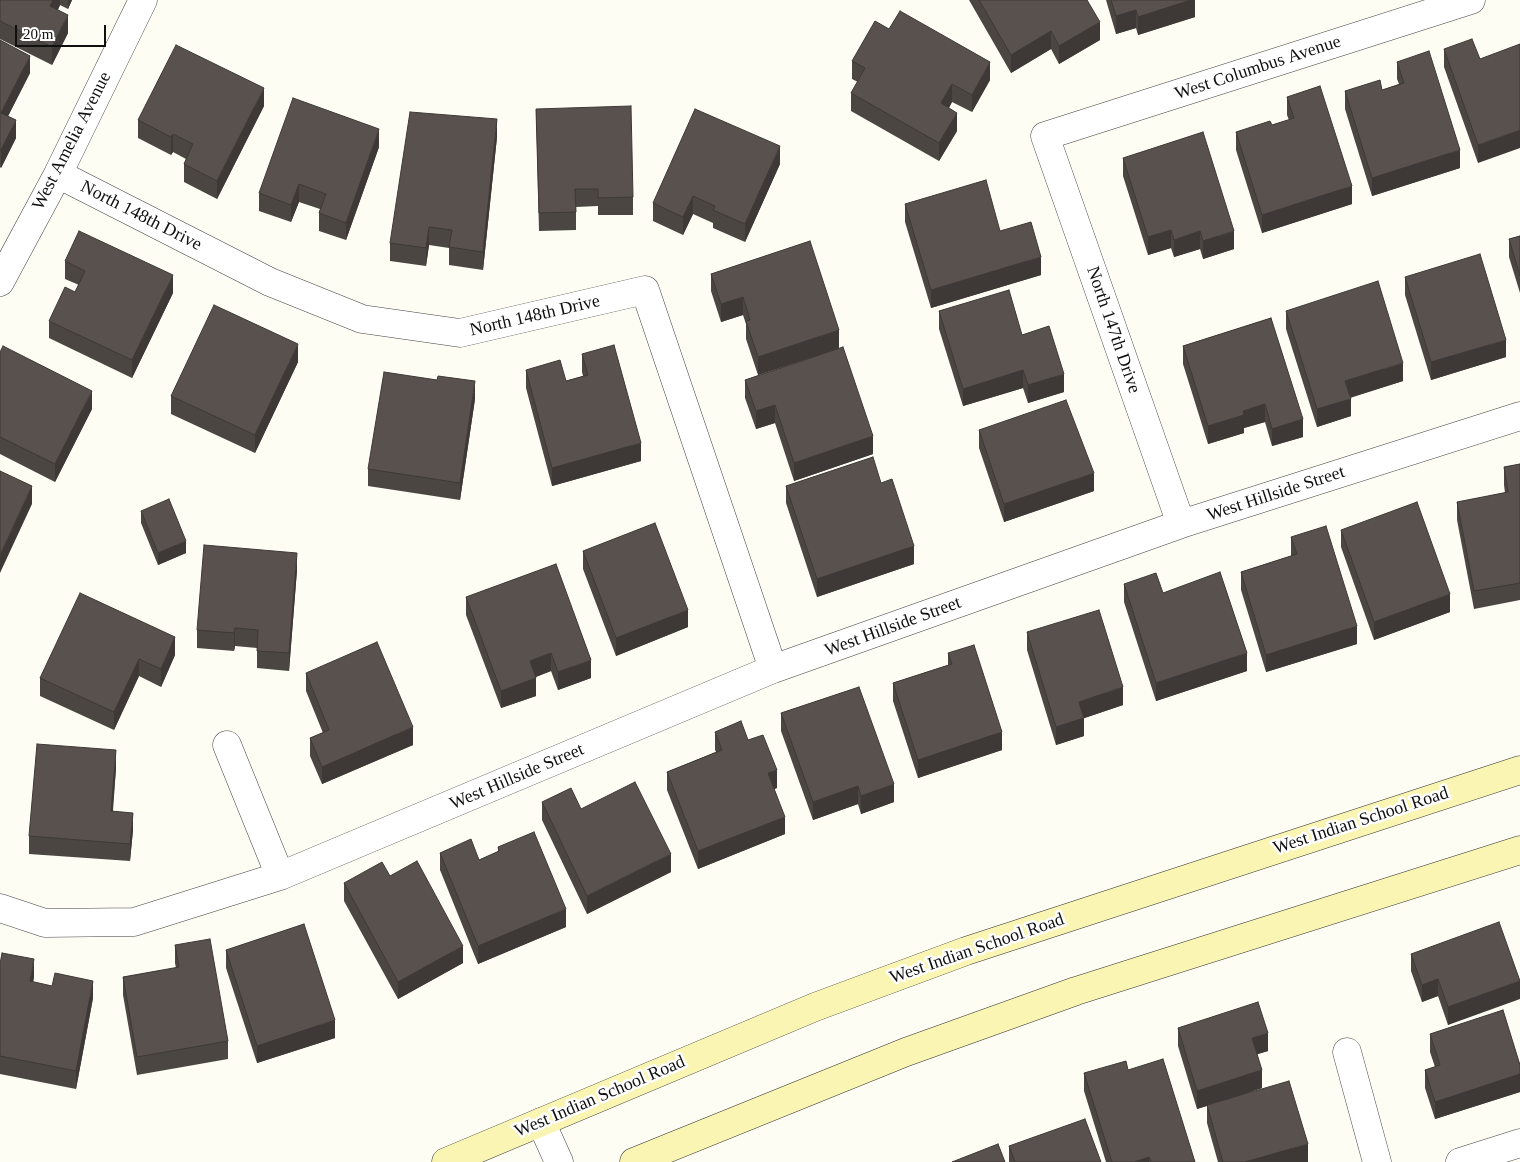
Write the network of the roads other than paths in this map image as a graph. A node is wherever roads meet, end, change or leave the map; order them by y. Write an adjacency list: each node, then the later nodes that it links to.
1 (143, 0): 4 (street, West Amelia Avenue)
2 (1471, 0): 3 (street, West Columbus Avenue)
3 (1045, 136): 7 (street, North 147th Drive)
4 (58, 174): 5 (street, West Amelia Avenue); 8 (street, North 148th Drive)
5 (0, 282)
6 (1520, 416): 7 (street, West Hillside Street)
7 (1182, 524): 8 (street, West Hillside Street)
8 (773, 669): 12 (street, West Hillside Street)
9 (227, 745): 12 (street)
10 (1520, 770): 15 (main road, West Indian School Road)
11 (1520, 850): 19 (main road)
12 (280, 876): 13 (street, West Hillside Street)
13 (0, 908)
14 (1348, 1052): 20 (street)
15 (541, 1122): 17 (main road, West Indian School Road); 18 (street)
16 (1520, 1143): 21 (street)
17 (446, 1162)
18 (559, 1162)
19 (634, 1162)
20 (1377, 1162)
21 (1460, 1162)

